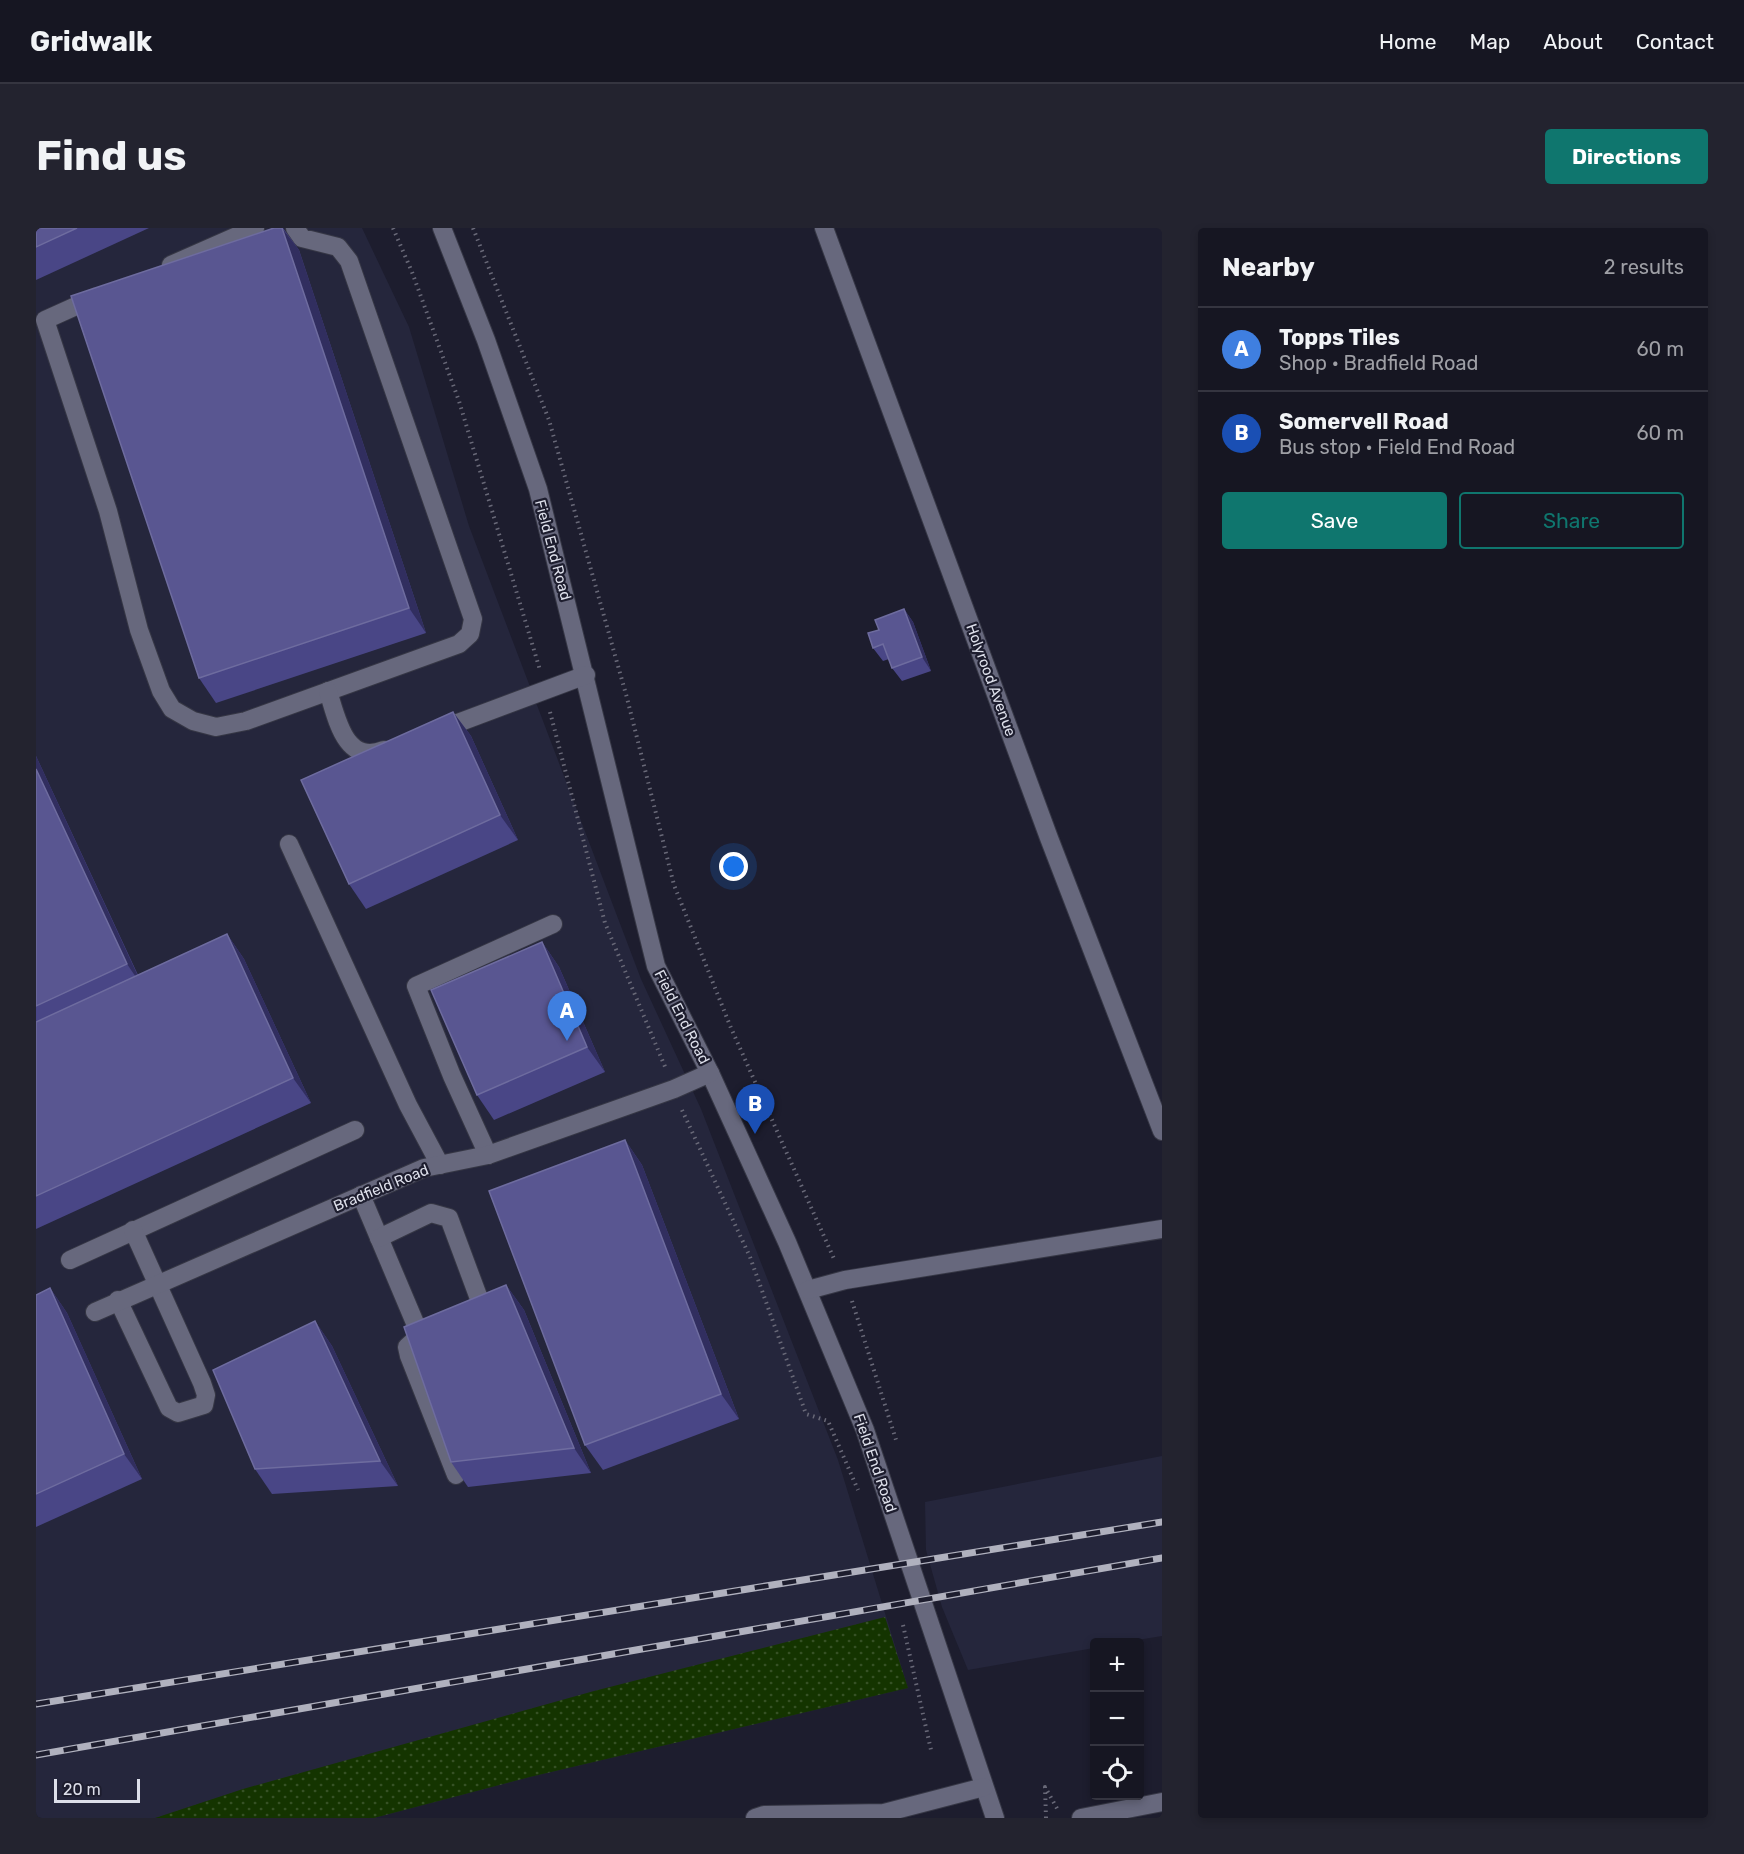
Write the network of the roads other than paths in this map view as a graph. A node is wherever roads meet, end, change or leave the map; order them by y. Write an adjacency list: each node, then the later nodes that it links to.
1 (255, 228): 5 (street)
2 (295, 228): 8 (street)
3 (442, 228): 7 (street, Field End Road)
4 (824, 228): 15 (street, Holyrood Avenue)
5 (150, 274)
6 (108, 292): 8 (street)
7 (586, 675): 9 (street); 13 (street, Field End Road)
8 (328, 691): 10 (street)
9 (421, 737)
10 (399, 745)
11 (290, 844): 17 (street)
12 (554, 924): 16 (street)
13 (710, 1073): 16 (street, Bradfield Road); 24 (street, Field End Road)
14 (355, 1130): 20 (street)
15 (1162, 1131)
16 (488, 1155): 17 (street, Bradfield Road)
17 (440, 1165): 18 (street, Bradfield Road)
18 (361, 1195): 21 (street); 23 (street, Bradfield Road)
19 (1162, 1228): 24 (street)
20 (133, 1230): 22 (street); 23 (street)
21 (379, 1238): 27 (street); 28 (street)
22 (70, 1260)
23 (158, 1285): 25 (street, Bradfield Road); 25 (street)
24 (808, 1290): 29 (street, Field End Road)
25 (118, 1300): 26 (street, Bradfield Road)
26 (95, 1312)
27 (484, 1312)
28 (456, 1475)
29 (984, 1786): 31 (street); 32 (street, Field End Road)
30 (1162, 1802): 33 (street)
31 (755, 1818)
32 (995, 1818)
33 (1081, 1818)

